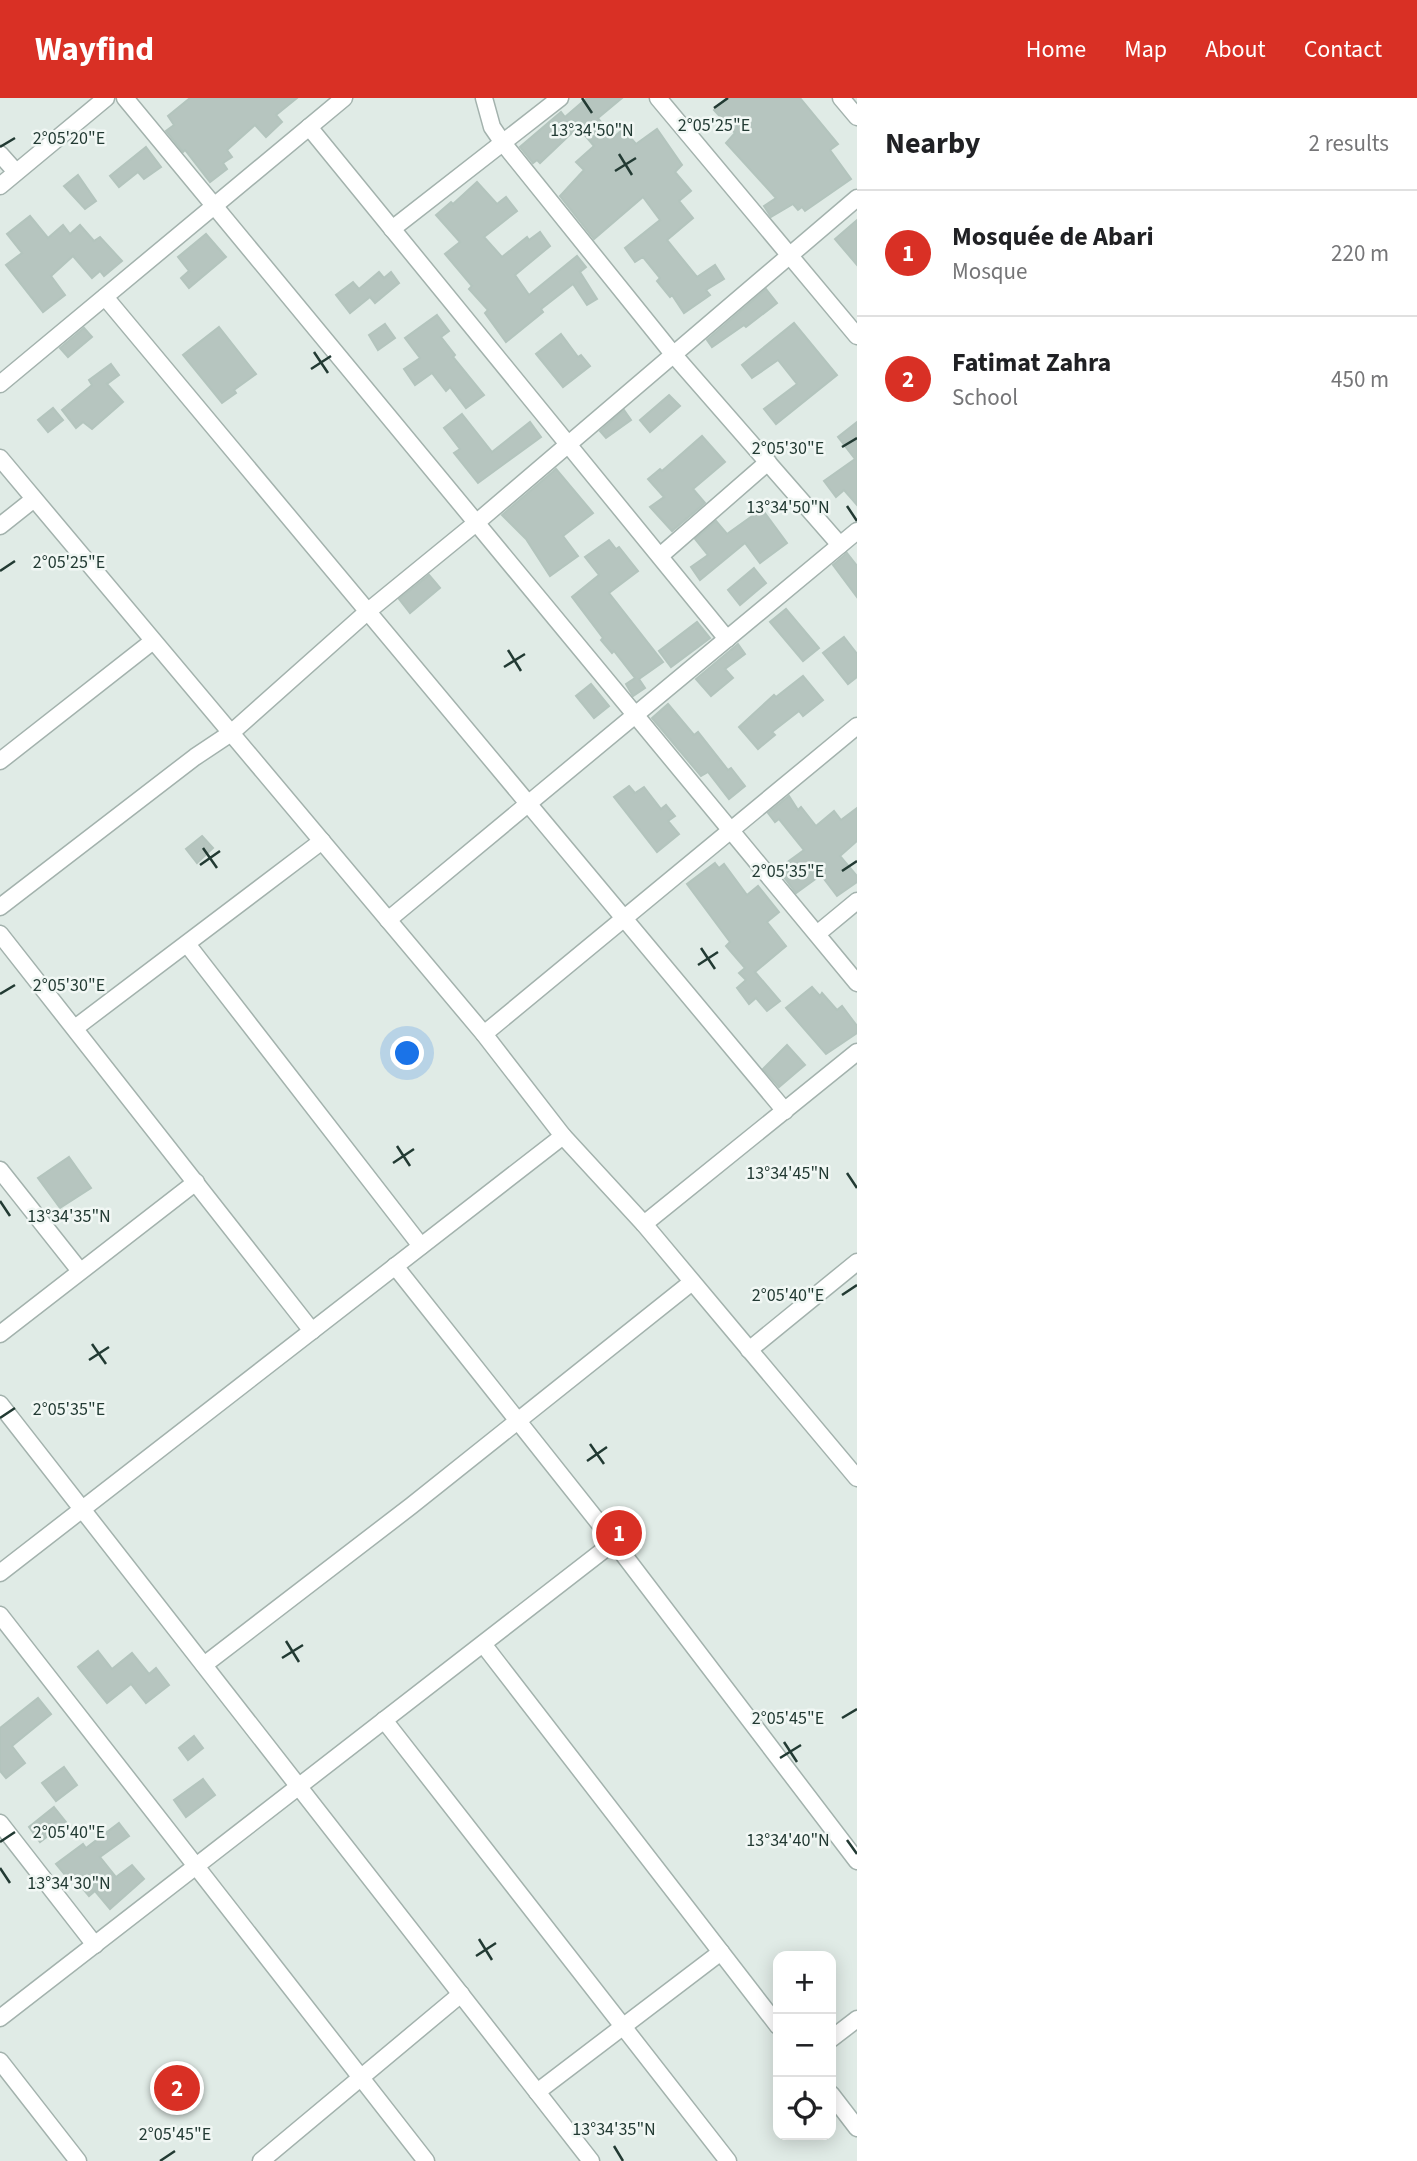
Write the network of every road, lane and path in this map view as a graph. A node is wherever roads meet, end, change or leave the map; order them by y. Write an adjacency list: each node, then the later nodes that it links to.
1 (106, 98): 12 (street)
2 (125, 98): 15 (street)
3 (344, 98): 9 (street)
4 (484, 98): 10 (street)
5 (560, 98): 10 (street)
6 (658, 98): 17 (street)
7 (841, 98): 8 (street)
8 (857, 117)
9 (309, 127): 15 (street); 16 (street)
10 (503, 143): 16 (street); 20 (street)
11 (0, 154): 12 (street)
12 (16, 172): 13 (street)
13 (0, 186)
14 (857, 198): 17 (street)
15 (214, 206): 18 (street); 26 (street)
16 (392, 229): 22 (street)
17 (790, 255): 19 (street); 20 (street)
18 (105, 297): 21 (street); 31 (street)
19 (857, 336)
20 (673, 354): 22 (street); 24 (street)
21 (0, 384)
22 (569, 444): 26 (street); 30 (street)
23 (0, 458): 25 (street)
24 (768, 462): 29 (street); 30 (street)
25 (34, 499): 27 (street); 33 (street)
26 (476, 523): 31 (street); 34 (street)
27 (0, 526)
28 (857, 531): 29 (street)
29 (840, 545): 32 (street)
30 (660, 556): 32 (street)
31 (367, 612): 36 (street); 38 (street)
32 (727, 639): 34 (street)
33 (153, 641): 36 (street); 37 (street)
34 (635, 715): 38 (street); 39 (street)
35 (857, 726): 39 (street)
36 (230, 733): 40 (street); 42 (street)
37 (0, 761)
38 (528, 804): 43 (street); 44 (street)
39 (731, 830): 43 (street); 46 (street)
40 (322, 841): 44 (street); 47 (street)
41 (857, 901): 46 (street)
42 (0, 907)
43 (624, 918): 50 (street); 52 (street)
44 (388, 920): 50 (street)
45 (0, 934): 49 (street)
46 (817, 934): 48 (street)
47 (187, 944): 49 (street); 57 (street)
48 (857, 983)
49 (75, 1028): 55 (street)
50 (484, 1034): 53 (street)
51 (857, 1052): 52 (street)
52 (785, 1111): 56 (street)
53 (563, 1136): 56 (street); 57 (street)
54 (0, 1170): 60 (street)
55 (196, 1182): 60 (street); 62 (street)
56 (644, 1224): 61 (street)
57 (421, 1246): 59 (street)
58 (857, 1262): 64 (street)
59 (395, 1266): 62 (street); 66 (street)
60 (80, 1271): 63 (street)
61 (692, 1282): 64 (street); 66 (street)
62 (312, 1331): 68 (street)
63 (0, 1334)
64 (749, 1350): 67 (street)
65 (0, 1404): 68 (street)
66 (517, 1420): 69 (street); 73 (street)
67 (857, 1478)
68 (82, 1509): 70 (street); 73 (street)
69 (614, 1542): 72 (street); 77 (street)
70 (0, 1573)
71 (0, 1615): 78 (street)
72 (483, 1644): 74 (street); 80 (street)
73 (204, 1665): 75 (street)
74 (384, 1720): 75 (street); 85 (street)
75 (299, 1787): 78 (street); 81 (street)
76 (0, 1823): 79 (street)
77 (857, 1861)
78 (196, 1866): 79 (street); 88 (street)
79 (94, 1945): 82 (street)
80 (721, 1952): 84 (street); 85 (street)
81 (461, 1994): 88 (street); 89 (street)
82 (0, 2018)
83 (857, 2019): 86 (street)
84 (773, 2020)
85 (624, 2027): 89 (street); 96 (street)
86 (836, 2035)
87 (0, 2061): 93 (street)
88 (361, 2077): 92 (street); 94 (street)
89 (537, 2092): 95 (street)
90 (836, 2101): 91 (street)
91 (857, 2128)
92 (266, 2159)
93 (78, 2161)
94 (426, 2161)
95 (591, 2161)
96 (729, 2161)

